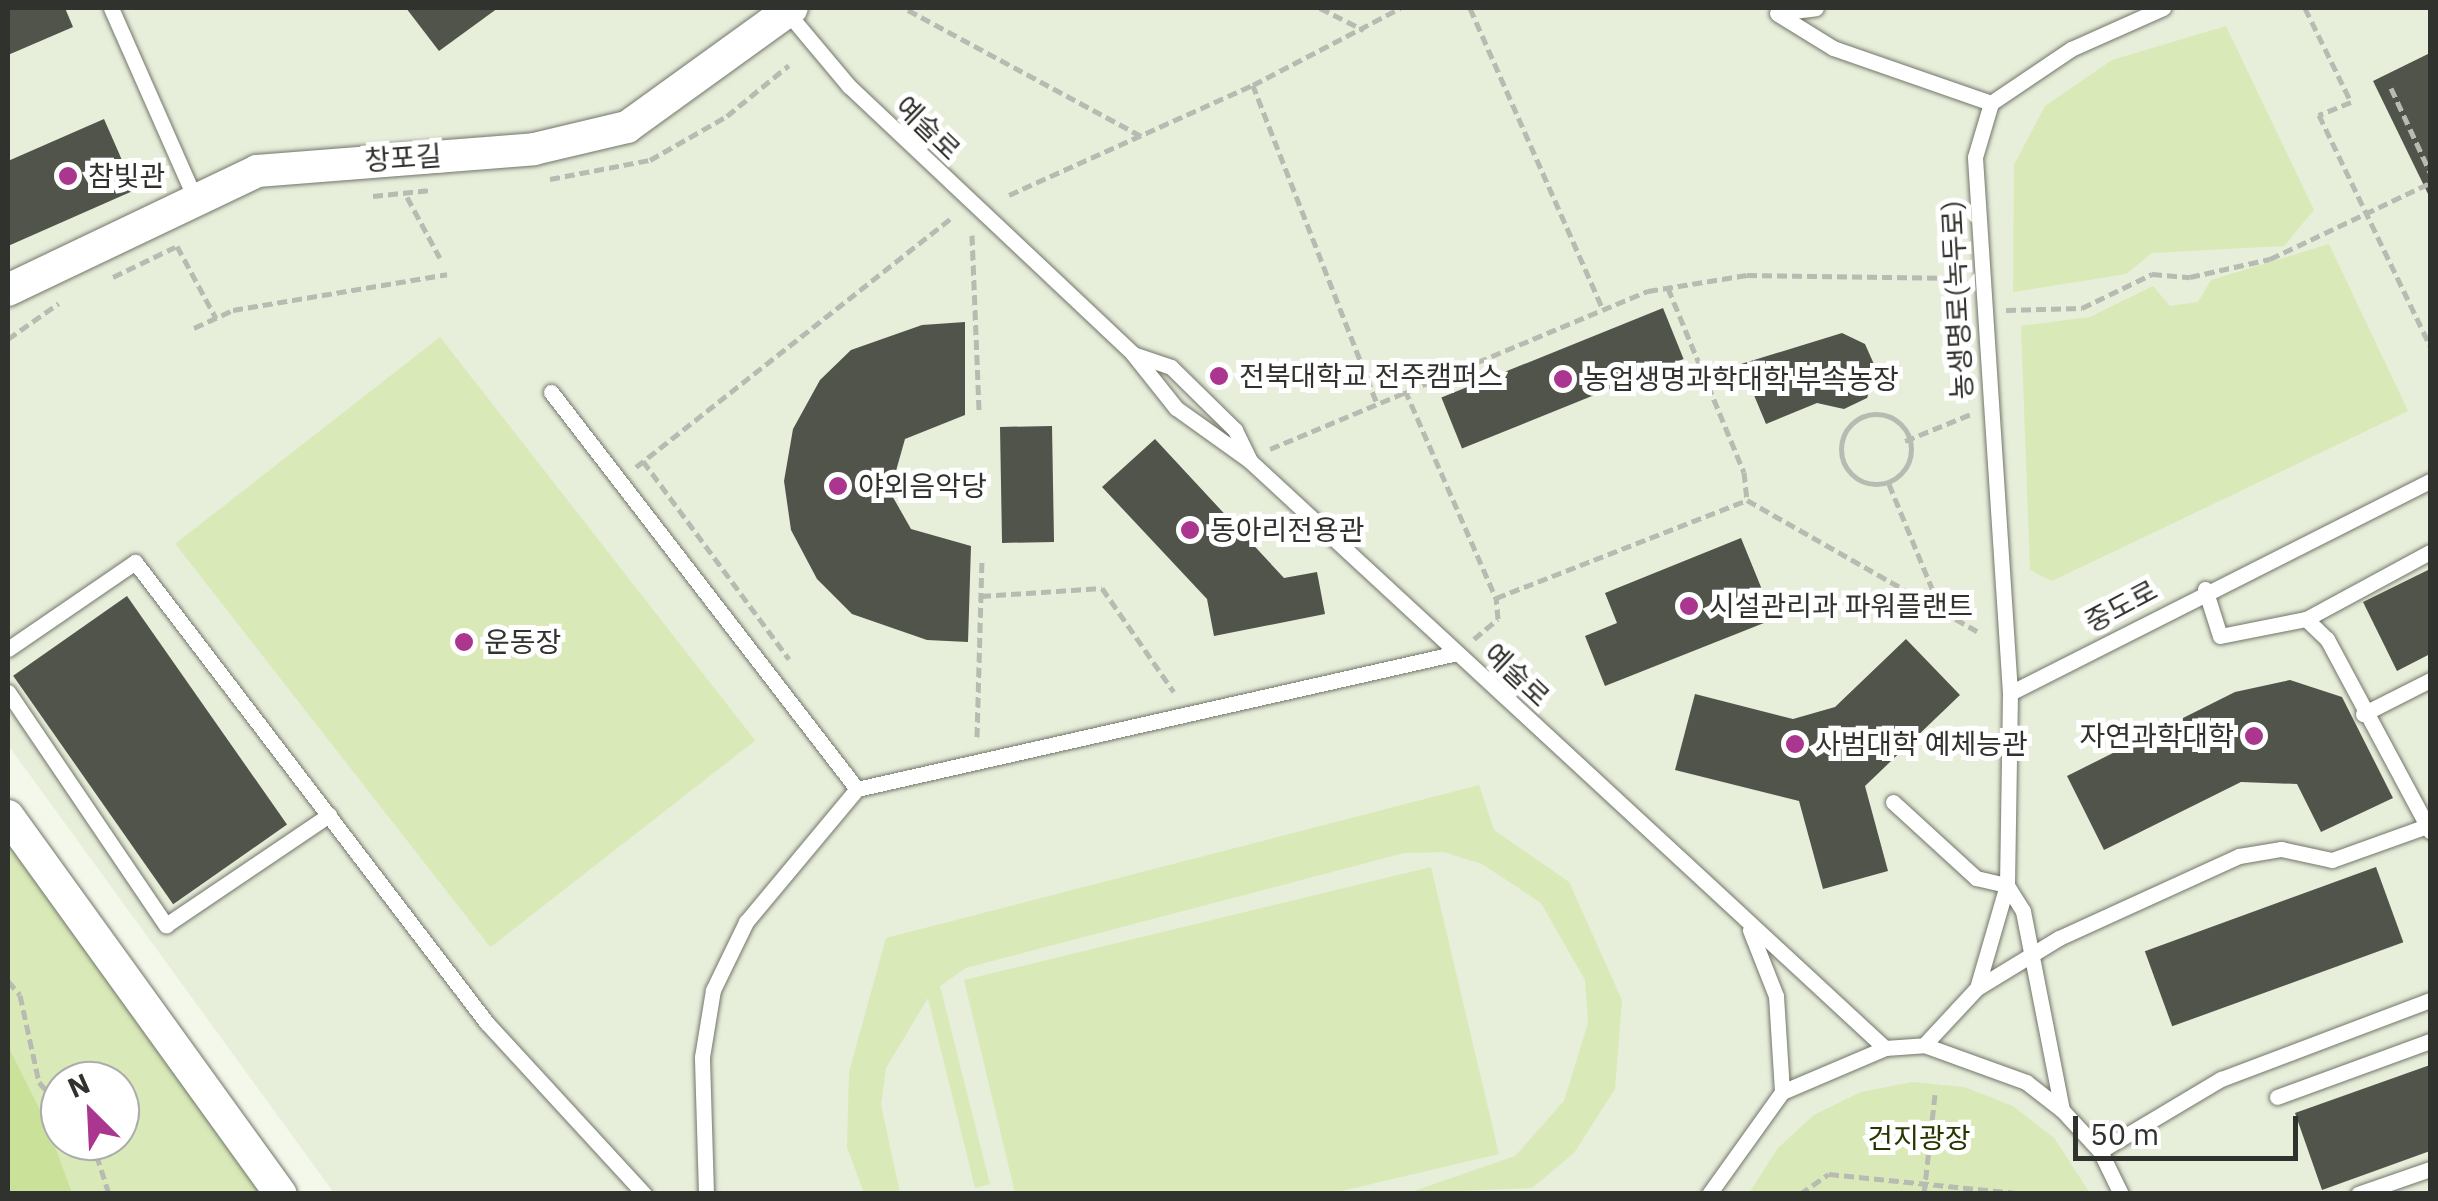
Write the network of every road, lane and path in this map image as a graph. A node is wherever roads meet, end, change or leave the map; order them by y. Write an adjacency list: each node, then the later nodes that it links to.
1 (111, 8): 21 (lane)
2 (787, 8): 21 (street, 창포길); 41 (lane, 예술로)
3 (1320, 8): 11 (path)
4 (1400, 8): 11 (path)
5 (1470, 8): 35 (path)
6 (1816, 8): 10 (lane)
7 (2163, 8): 15 (lane)
8 (2305, 8): 23 (path)
9 (908, 10): 17 (path)
10 (1775, 11): 15 (lane)
11 (1364, 30): 13 (path)
12 (789, 65): 16 (path)
13 (1253, 85): 17 (path); 44 (path)
14 (2391, 88): 18 (path)
15 (1990, 103): 30 (lane, 농생명로(녹두로))
16 (726, 116)
17 (1141, 136): 20 (path)
18 (2430, 172)
19 (2430, 183): 23 (path)
20 (1010, 195)
21 (194, 196): 33 (street, 창포길)
22 (407, 197): 28 (path)
23 (2368, 214): 36 (path); 40 (path)
24 (953, 217): 48 (path)
25 (972, 235): 45 (path)
26 (191, 236): 27 (path)
27 (177, 246): 31 (path); 37 (path)
28 (440, 258)
29 (446, 274): 37 (path)
30 (1978, 279): 32 (path); 68 (lane, 농생명로(녹두로))
31 (100, 282)
32 (1668, 288): 35 (path); 53 (path)
33 (8, 290)
34 (68, 297): 39 (path)
35 (1603, 309): 42 (path)
36 (2003, 310)
37 (216, 318): 38 (path)
38 (194, 328)
39 (8, 339)
40 (2430, 346)
41 (1133, 354): 49 (lane, 예술로); 49 (lane, 예술로)
42 (1404, 390): 44 (path); 58 (path)
43 (551, 392): 71 (lane)
44 (1376, 401): 49 (path)
45 (979, 412)
46 (1970, 414): 47 (path)
47 (1905, 441): 52 (path); 52 (path)
48 (643, 461): 50 (path); 64 (path)
49 (1250, 461): 63 (lane, 예술로)
50 (634, 469)
51 (2430, 482): 56 (lane, 중도로)
52 (1889, 483): 59 (path)
53 (1746, 500): 58 (path); 59 (path)
54 (2430, 552): 60 (lane)
55 (982, 560): 57 (path)
56 (2204, 589): 60 (lane); 68 (lane, 중도로)
57 (981, 596): 67 (path); 70 (path)
58 (1496, 598): 63 (path)
59 (1942, 611): 61 (path)
60 (2306, 619): 69 (lane)
61 (1977, 631)
62 (8, 649): 73 (lane)
63 (1457, 653): 71 (lane); 77 (lane, 예술로)
64 (797, 670)
65 (2430, 680): 69 (lane)
66 (8, 692): 73 (lane)
67 (1174, 692)
68 (2010, 694): 76 (lane)
69 (2363, 714): 75 (lane)
70 (977, 737)
71 (858, 789): 97 (lane)
72 (1893, 802): 76 (lane)
73 (329, 815): 96 (lane)
74 (8, 816): 95 (street)
75 (2429, 828): 78 (lane)
76 (2008, 886): 78 (lane); 80 (lane)
77 (1748, 926): 84 (lane, 예술로); 86 (lane)
78 (2027, 959): 80 (lane); 89 (lane)
79 (8, 981): 85 (path)
80 (1977, 988): 83 (lane)
81 (2430, 1000): 90 (lane)
82 (2430, 1042): 88 (lane)
83 (1924, 1045): 84 (lane); 89 (lane)
84 (1886, 1048): 86 (lane)
85 (40, 1083)
86 (1782, 1092): 98 (lane)
87 (1935, 1095): 93 (path)
88 (2277, 1097)
89 (2062, 1110): 90 (lane)
90 (2100, 1151): 102 (lane)
91 (98, 1161): 94 (path)
92 (2430, 1170): 103 (lane)
93 (1925, 1183): 99 (path); 100 (path); 101 (path)
94 (109, 1194)
95 (281, 1194)
96 (644, 1194)
97 (706, 1194)
98 (1709, 1194)
99 (1800, 1194)
100 (1924, 1194)
101 (2026, 1194)
102 (2121, 1194)
103 (2358, 1194)

